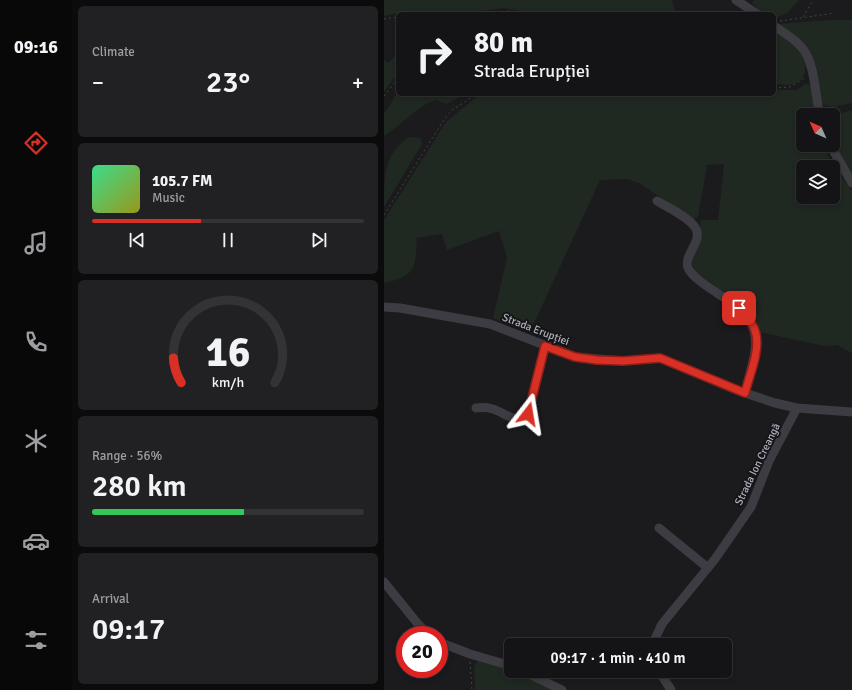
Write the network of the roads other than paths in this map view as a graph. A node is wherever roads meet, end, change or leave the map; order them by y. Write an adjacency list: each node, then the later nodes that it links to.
1 (736, 0): 2 (street)
2 (754, 12)
3 (776, 27): 4 (street)
4 (818, 108)
5 (834, 152): 6 (street)
6 (852, 182)
7 (657, 201): 10 (street)
8 (384, 307): 9 (street, Strada Erupției)
9 (545, 346): 10 (street, Strada Erupției); 11 (street)
10 (745, 393): 12 (street, Strada Erupției)
11 (476, 408)
12 (797, 408): 13 (street, Strada Erupției); 15 (street, Strada Ion Creangă)
13 (852, 412)
14 (659, 528): 15 (street)
15 (708, 568): 18 (street, Strada Ion Creangă)
16 (384, 582): 17 (street)
17 (420, 626)
18 (655, 638)
19 (448, 645): 20 (street)
20 (504, 664)
21 (537, 678): 23 (street)
22 (663, 678): 24 (street)
23 (562, 690)
24 (671, 690)

